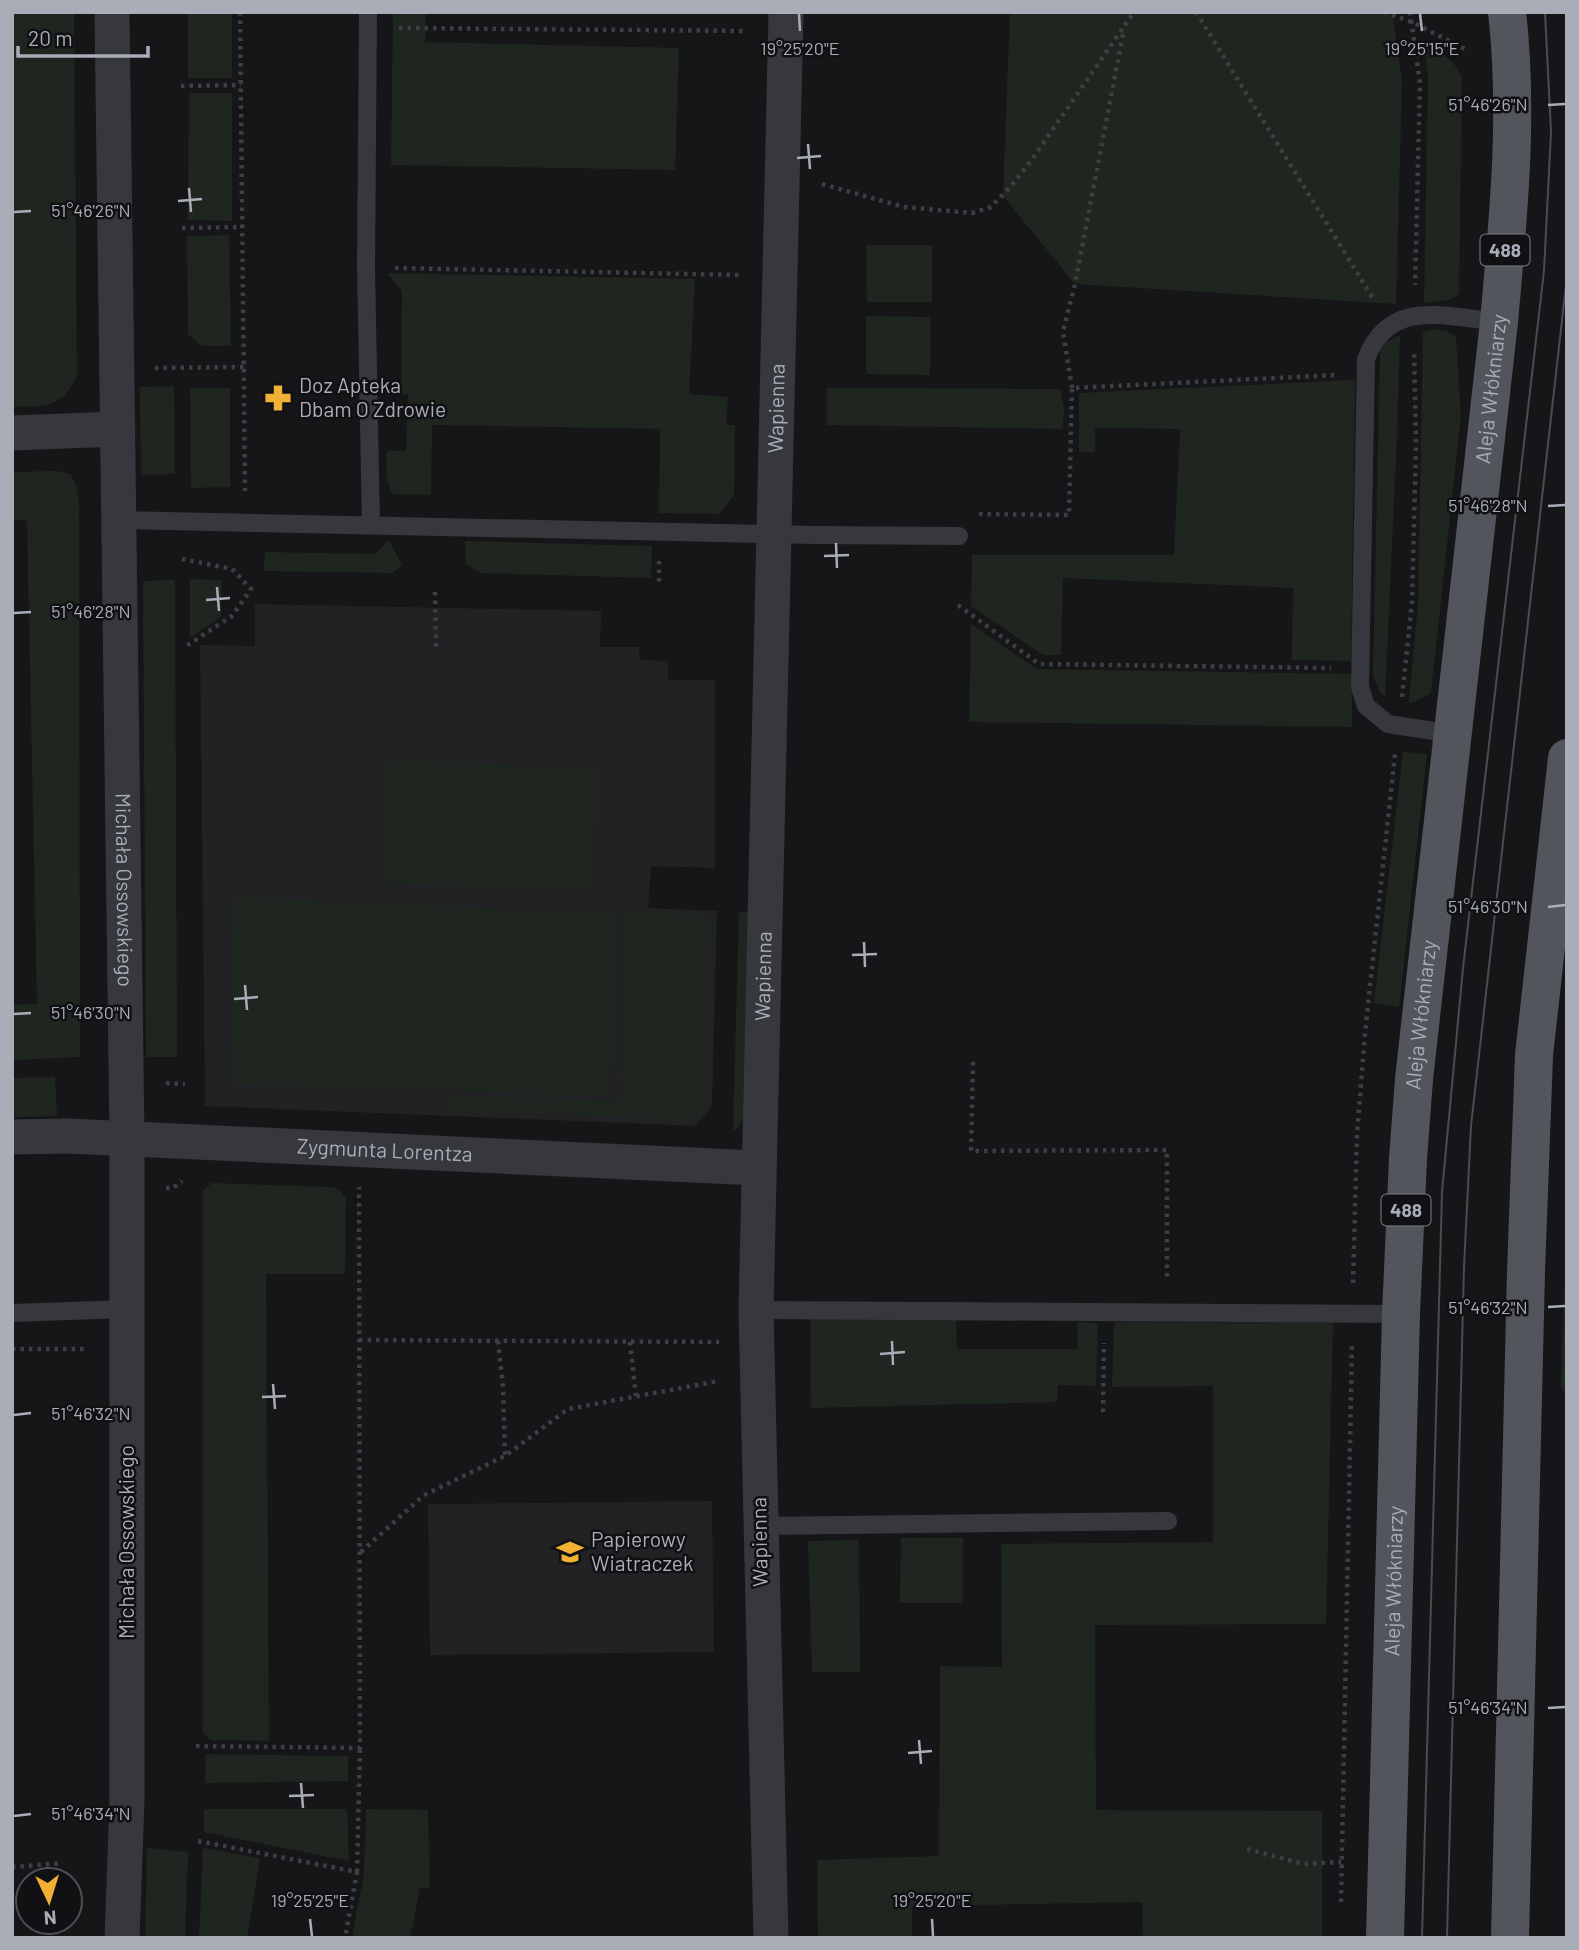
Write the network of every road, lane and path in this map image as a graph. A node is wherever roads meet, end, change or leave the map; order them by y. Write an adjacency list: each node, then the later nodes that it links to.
1 (112, 12): 28 (street, Michała Ossowskiego)
2 (240, 12): 14 (path)
3 (786, 12): 16 (street, Wapienna)
4 (1134, 12): 11 (path)
5 (1196, 12): 23 (path)
6 (1384, 12): 10 (path)
7 (1410, 12): 10 (path)
8 (1507, 12): 13 (main road, Aleja Włókniarzy / 488)
9 (368, 19): 12 (path); 33 (lane)
10 (1412, 22): 13 (path); 21 (path)
11 (1125, 24): 16 (path); 27 (path)
12 (755, 31)
13 (1513, 75): 22 (main road, Aleja Włókniarzy / 488)
14 (241, 85): 15 (path); 17 (path)
15 (181, 86)
16 (782, 182): 34 (street, Wapienna)
17 (242, 227): 18 (path); 24 (path)
18 (182, 228)
19 (428, 268): 20 (path)
20 (749, 275)
21 (1413, 316): 22 (lane); 23 (lane); 42 (path)
22 (1499, 322): 43 (main road, Aleja Włókniarzy / 488)
23 (1389, 325): 26 (lane)
24 (243, 367): 25 (path); 32 (path)
25 (148, 368)
26 (1365, 373): 27 (path); 41 (lane)
27 (1073, 388): 30 (path)
28 (118, 429): 29 (street); 31 (street, Michała Ossowskiego)
29 (12, 433)
30 (971, 514)
31 (120, 520): 32 (lane); 47 (street, Michała Ossowskiego)
32 (245, 523): 33 (lane)
33 (371, 525): 34 (lane)
34 (774, 533): 35 (lane); 48 (street, Wapienna)
35 (959, 536)
36 (182, 559): 40 (path)
37 (435, 592): 39 (path)
38 (958, 605): 41 (path)
39 (436, 647)
40 (183, 648)
41 (1360, 668): 42 (lane)
42 (1398, 727): 43 (lane)
43 (1453, 734): 55 (main road, Aleja Włókniarzy / 488)
44 (1567, 758): 81 (main road)
45 (973, 1062): 50 (path)
46 (12, 1137): 47 (street, Zygmunta Lorentza)
47 (127, 1139): 48 (street, Zygmunta Lorentza); 51 (street, Michała Ossowskiego)
48 (758, 1168): 52 (street, Wapienna)
49 (359, 1183): 56 (path)
50 (1168, 1293)
51 (126, 1309): 54 (lane); 77 (street, Michała Ossowskiego)
52 (756, 1310): 53 (lane); 62 (street, Wapienna)
53 (1105, 1312): 55 (lane); 64 (path)
54 (12, 1313)
55 (1401, 1314): 75 (main road, Aleja Włókniarzy / 488)
56 (359, 1340): 57 (path); 68 (path)
57 (498, 1342): 58 (path); 65 (path)
58 (630, 1342): 59 (path); 63 (path)
59 (724, 1342)
60 (12, 1349): 61 (path)
61 (87, 1349)
62 (757, 1379): 63 (path); 67 (street, Wapienna)
63 (636, 1396): 65 (path)
64 (1102, 1412)
65 (505, 1456): 68 (path)
66 (1168, 1521): 67 (lane)
67 (760, 1526): 79 (street, Wapienna)
68 (360, 1552): 70 (path)
69 (196, 1746): 70 (path)
70 (360, 1748): 76 (path)
71 (198, 1841): 76 (path)
72 (1247, 1849): 75 (path)
73 (63, 1863): 74 (path)
74 (12, 1867)
75 (1387, 1867): 80 (main road, Aleja Włókniarzy / 488)
76 (357, 1872): 78 (path)
77 (122, 1938)
78 (345, 1938)
79 (771, 1938)
80 (1385, 1938)
81 (1510, 1938)

